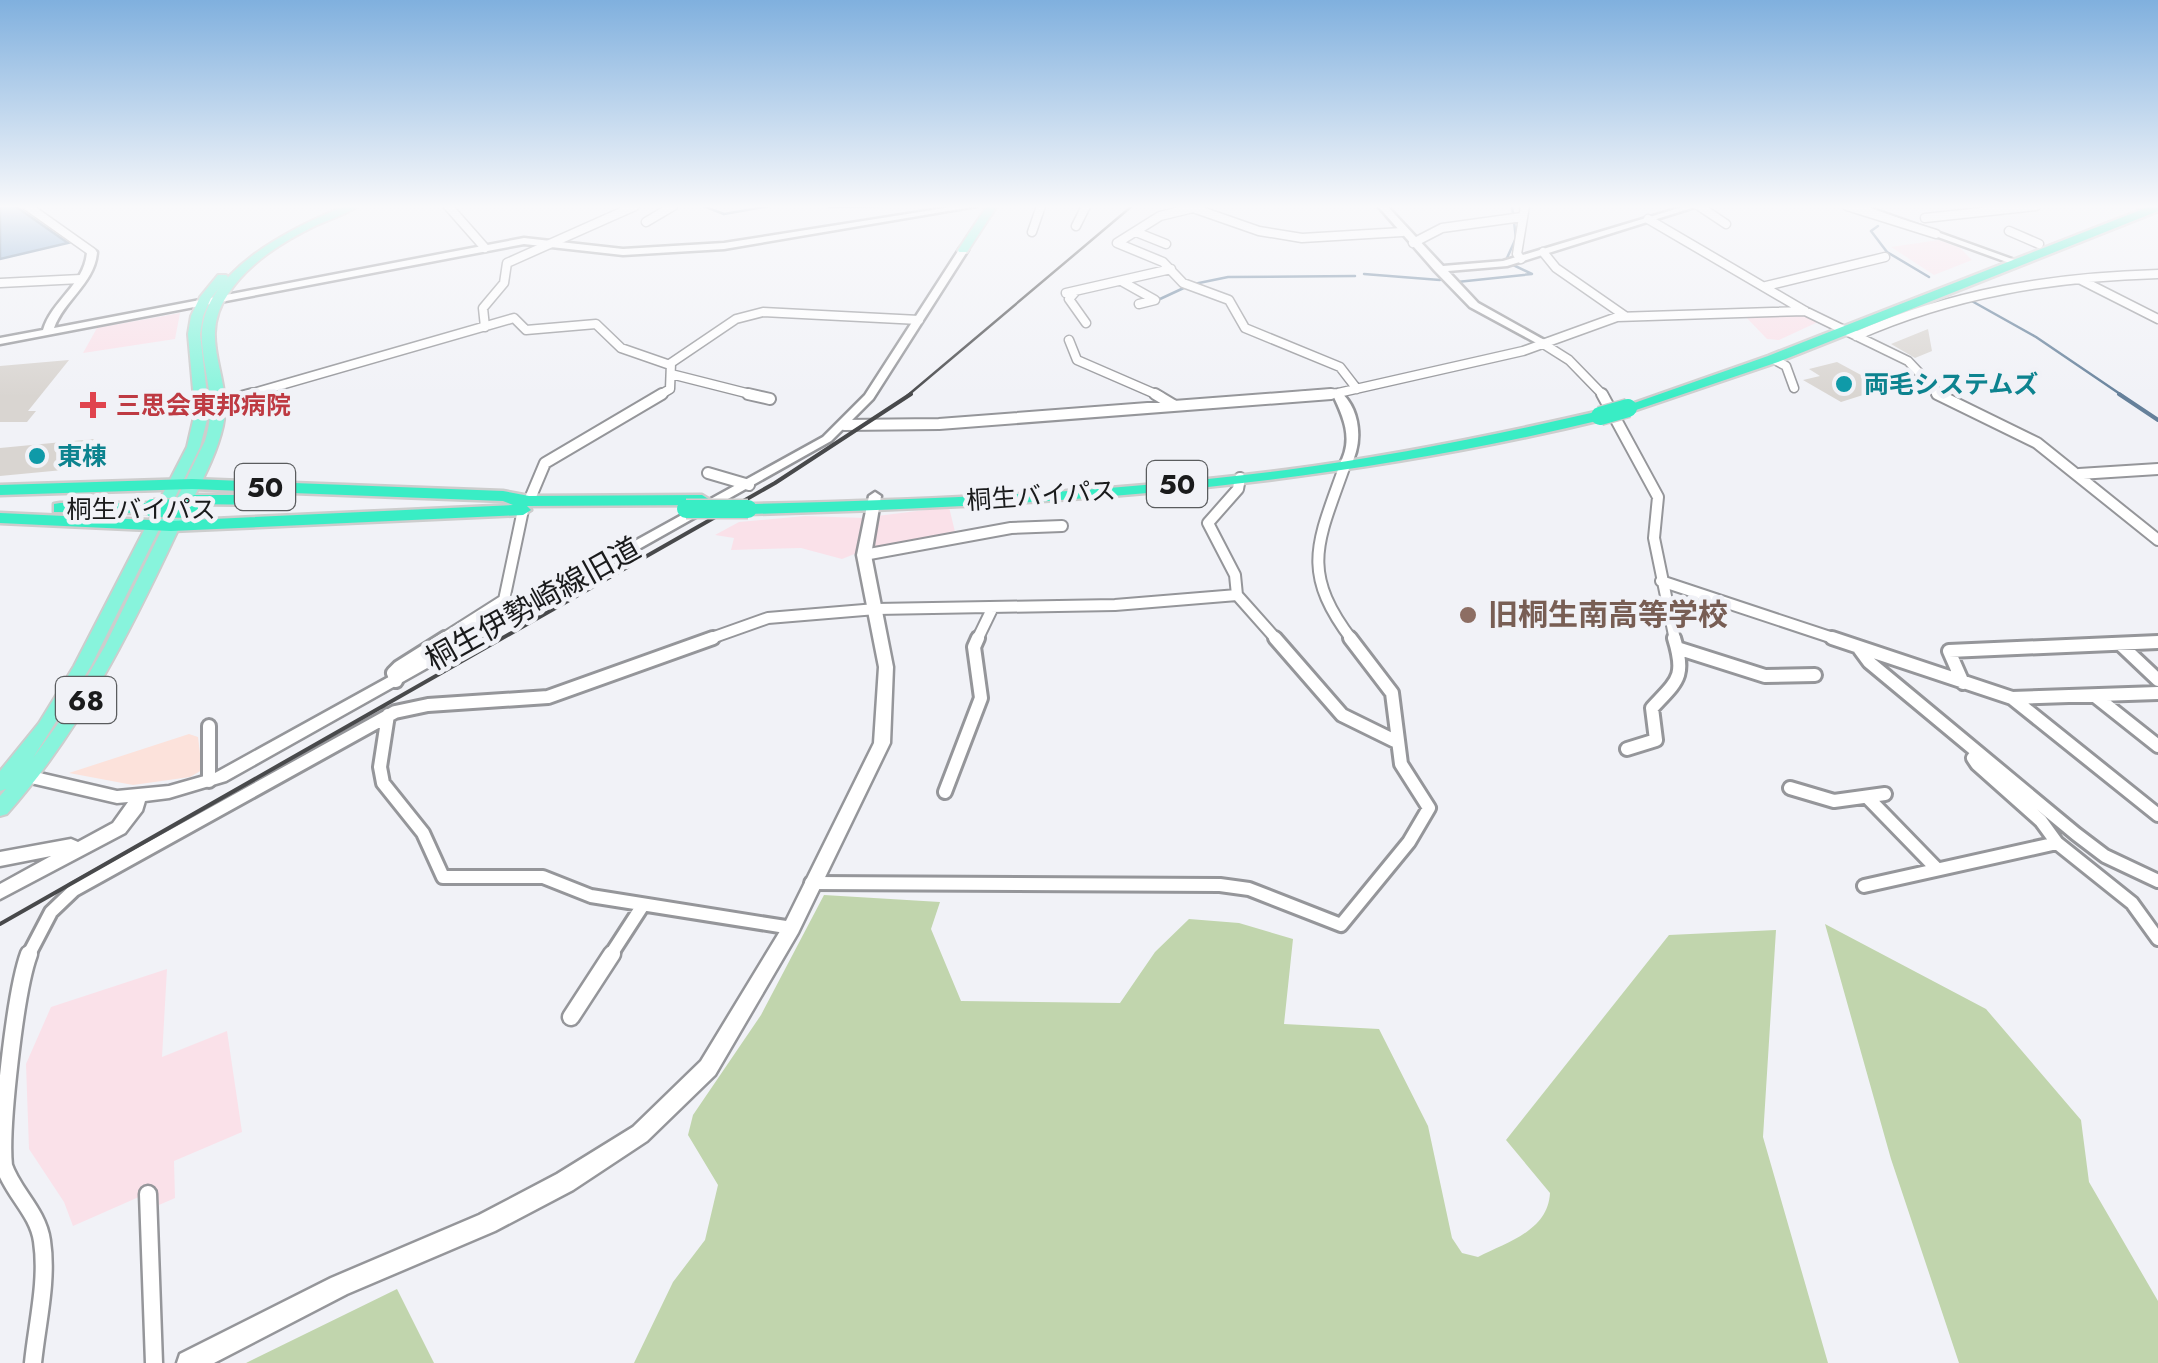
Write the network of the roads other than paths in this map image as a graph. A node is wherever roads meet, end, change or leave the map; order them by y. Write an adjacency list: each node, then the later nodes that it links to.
1 (1171, 269): 38 (street)
2 (1438, 269): 34 (street)
3 (89, 270): 16 (street)
4 (232, 270): 22 (main road)
5 (244, 270): 22 (main road)
6 (373, 270): 22 (street)
7 (505, 270): 29 (street)
8 (951, 270): 27 (street, 桐生伊勢崎線旧道)
9 (1169, 270): 18 (street)
10 (1558, 270): 25 (street)
11 (1737, 270): 21 (street)
12 (1833, 270): 21 (street)
13 (1988, 270): 30 (highway, 桐生バイパス / 50)
14 (2014, 270): 20 (street)
15 (2158, 274): 17 (street)
16 (81, 278): 19 (street); 31 (street)
17 (2080, 280): 20 (street); 26 (street)
18 (1123, 282): 23 (street); 28 (street)
19 (0, 284)
20 (2028, 284): 30 (street)
21 (1766, 286): 24 (street)
22 (210, 301): 31 (street); 41 (main road); 52 (main road)
23 (1139, 304)
24 (1805, 311): 25 (street); 30 (street)
25 (1626, 316): 34 (street)
26 (2158, 319)
27 (919, 320): 36 (street); 44 (street, 桐生伊勢崎線旧道)
28 (1086, 323)
29 (486, 326): 36 (street); 41 (street)
30 (1846, 330): 35 (highway, 桐生バイパス / 50); 42 (highway, 桐生バイパス / 50); 48 (street)
31 (47, 333): 33 (street)
32 (1069, 340): 43 (street)
33 (0, 341)
34 (1542, 343): 38 (street); 62 (street)
35 (1773, 359): 37 (street); 42 (highway, 桐生バイパス / 50)
36 (670, 370): 40 (street); 55 (street)
37 (1794, 388)
38 (1357, 389): 39 (street)
39 (1338, 393): 43 (street); 45 (street)
40 (770, 399)
41 (219, 403): 52 (main road)
42 (1626, 404): 45 (highway, 桐生バイパス / 50, bridge)
43 (1175, 406): 44 (street)
44 (844, 425): 50 (street, 桐生伊勢崎線旧道)
45 (1349, 460): 49 (highway, 桐生バイパス / 50); 54 (highway, 桐生バイパス / 50); 79 (street)
46 (2158, 469): 48 (street)
47 (708, 472): 50 (street)
48 (2079, 474): 60 (street)
49 (1240, 478): 54 (highway, 桐生バイパス / 50); 63 (street)
50 (749, 485): 72 (street, 桐生伊勢崎線旧道)
51 (0, 490): 52 (highway, 50)
52 (188, 494): 55 (highway, 桐生バイパス / 50); 57 (highway, 桐生バイパス / 50, bridge)
53 (0, 499): 57 (highway, 桐生バイパス / 50)
54 (873, 501): 55 (highway, 桐生バイパス / 50, bridge); 61 (street)
55 (526, 505): 57 (highway, 50); 72 (street)
56 (0, 508): 57 (highway, 桐生バイパス / 50)
57 (160, 515): 58 (highway, 50); 83 (main road, 68)
58 (0, 518)
59 (1062, 526): 61 (street)
60 (2158, 540)
61 (864, 555): 65 (street)
62 (1661, 581): 68 (street); 69 (street)
63 (1238, 595): 64 (street); 79 (street)
64 (993, 607): 65 (street); 86 (street)
65 (876, 609): 77 (street); 96 (street)
66 (2158, 642): 67 (street)
67 (2120, 644): 71 (street); 73 (street)
68 (1858, 647): 73 (street); 82 (street)
69 (1680, 648): 70 (street); 81 (street)
70 (1816, 675)
71 (2158, 680)
72 (396, 681): 84 (street, 桐生伊勢崎線旧道)
73 (1963, 683): 76 (street)
74 (2158, 692): 75 (street)
75 (2096, 696): 76 (street); 80 (street)
76 (2012, 698): 91 (street)
77 (388, 715): 99 (street); 104 (street)
78 (210, 726): 84 (street)
79 (1397, 742): 96 (street)
80 (2158, 746)
81 (1628, 749)
82 (1978, 753): 92 (street); 95 (street)
83 (10, 775): 88 (street, 桐生伊勢崎線旧道); 90 (main road, 68)
84 (208, 781): 88 (street, 桐生伊勢崎線旧道)
85 (1790, 788): 89 (street)
86 (945, 792)
87 (1885, 794): 89 (street)
88 (137, 797): 93 (street); 98 (street)
89 (1868, 798): 94 (street)
90 (0, 809)
91 (2158, 814)
92 (2058, 843): 94 (street); 101 (street)
93 (0, 860)
94 (1937, 868): 97 (street)
95 (2158, 881)
96 (810, 882): 100 (street)
97 (1864, 886)
98 (0, 892)
99 (643, 904): 100 (street); 102 (street)
100 (792, 928): 106 (street)
101 (2158, 940)
102 (571, 1017)
103 (148, 1194): 105 (street)
104 (34, 1363)
105 (154, 1363)
106 (189, 1363)

